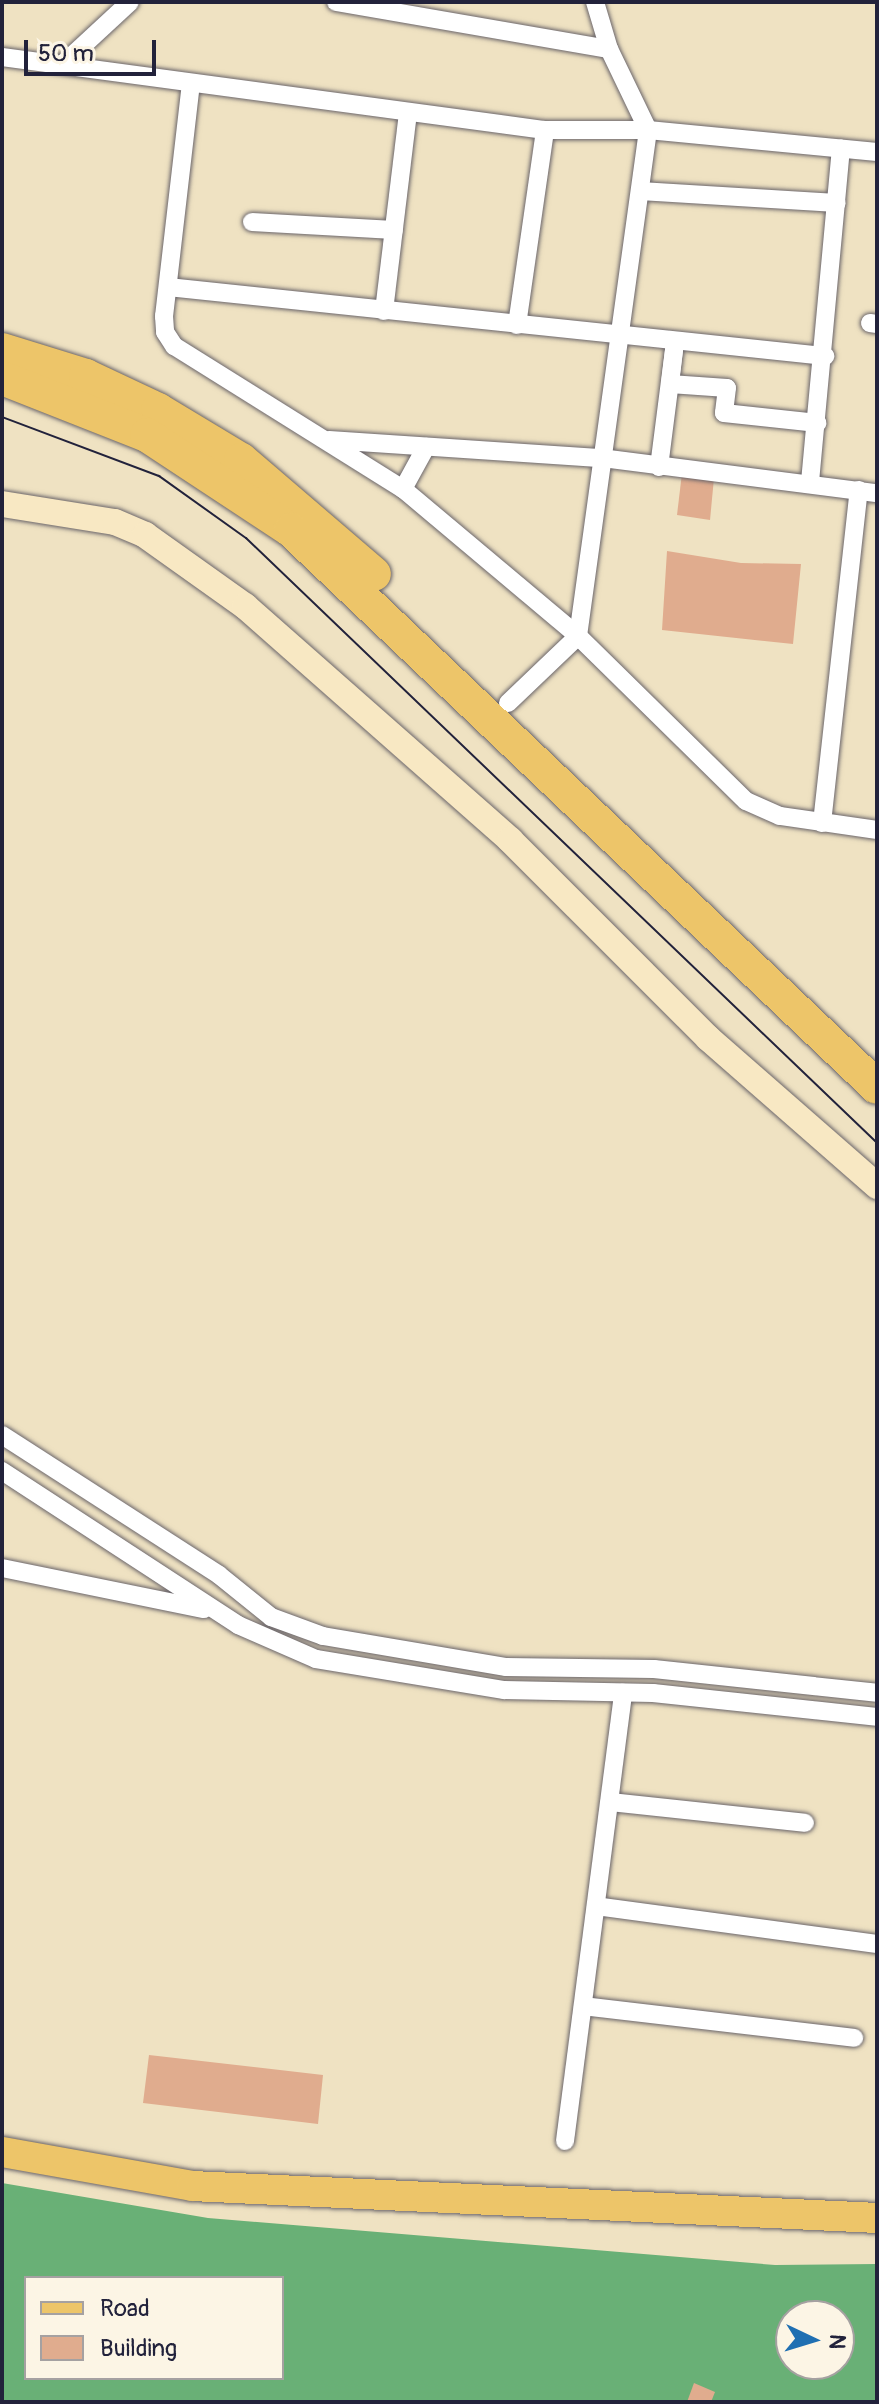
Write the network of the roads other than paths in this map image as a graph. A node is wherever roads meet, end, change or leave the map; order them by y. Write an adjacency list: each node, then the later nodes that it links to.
1 (130, 2): 6 (street)
2 (336, 2): 4 (street)
3 (595, 2): 4 (street)
4 (609, 49): 10 (street)
5 (2, 57): 6 (street)
6 (63, 64): 7 (street)
7 (191, 83): 8 (street); 17 (street)
8 (408, 113): 9 (street); 16 (street)
9 (545, 130): 10 (street); 19 (street)
10 (648, 130): 11 (street); 13 (street)
11 (841, 148): 12 (street); 14 (street)
12 (877, 152)
13 (640, 191): 14 (street); 20 (street)
14 (837, 203): 23 (street)
15 (252, 222): 16 (street)
16 (394, 230): 18 (street)
17 (168, 287): 18 (street); 26 (street)
18 (384, 311): 19 (street)
19 (517, 325): 20 (street)
20 (620, 337): 21 (street); 28 (street)
21 (675, 342): 23 (street); 25 (street); 29 (street)
22 (2, 350): 35 (highway)
23 (825, 356): 25 (street)
24 (2, 378): 39 (highway)
25 (817, 423): 30 (street)
26 (326, 440): 27 (street); 31 (street)
27 (426, 447): 28 (street); 31 (street)
28 (602, 458): 29 (street); 34 (street)
29 (659, 467): 30 (street)
30 (810, 482): 32 (street)
31 (403, 489): 34 (street)
32 (868, 491): 36 (street)
33 (2, 504): 40 (street)
34 (578, 636): 35 (street); 36 (street)
35 (508, 703): 38 (highway)
36 (822, 823): 37 (street)
37 (877, 830)
38 (877, 1056)
39 (877, 1087)
40 (877, 1186)
41 (2, 1435): 44 (street)
42 (2, 1471): 45 (street)
43 (2, 1568): 45 (street)
44 (254, 1603): 46 (street); 48 (street)
45 (215, 1611): 46 (street)
46 (238, 1625): 47 (street)
47 (623, 1693): 49 (street); 50 (street)
48 (877, 1693)
49 (877, 1717)
50 (610, 1802): 51 (street); 52 (street)
51 (805, 1823)
52 (596, 1906): 53 (street); 54 (street)
53 (877, 1944)
54 (583, 2006): 55 (street); 56 (street)
55 (854, 2038)
56 (565, 2141)
57 (2, 2152): 58 (main road)
58 (877, 2218)

